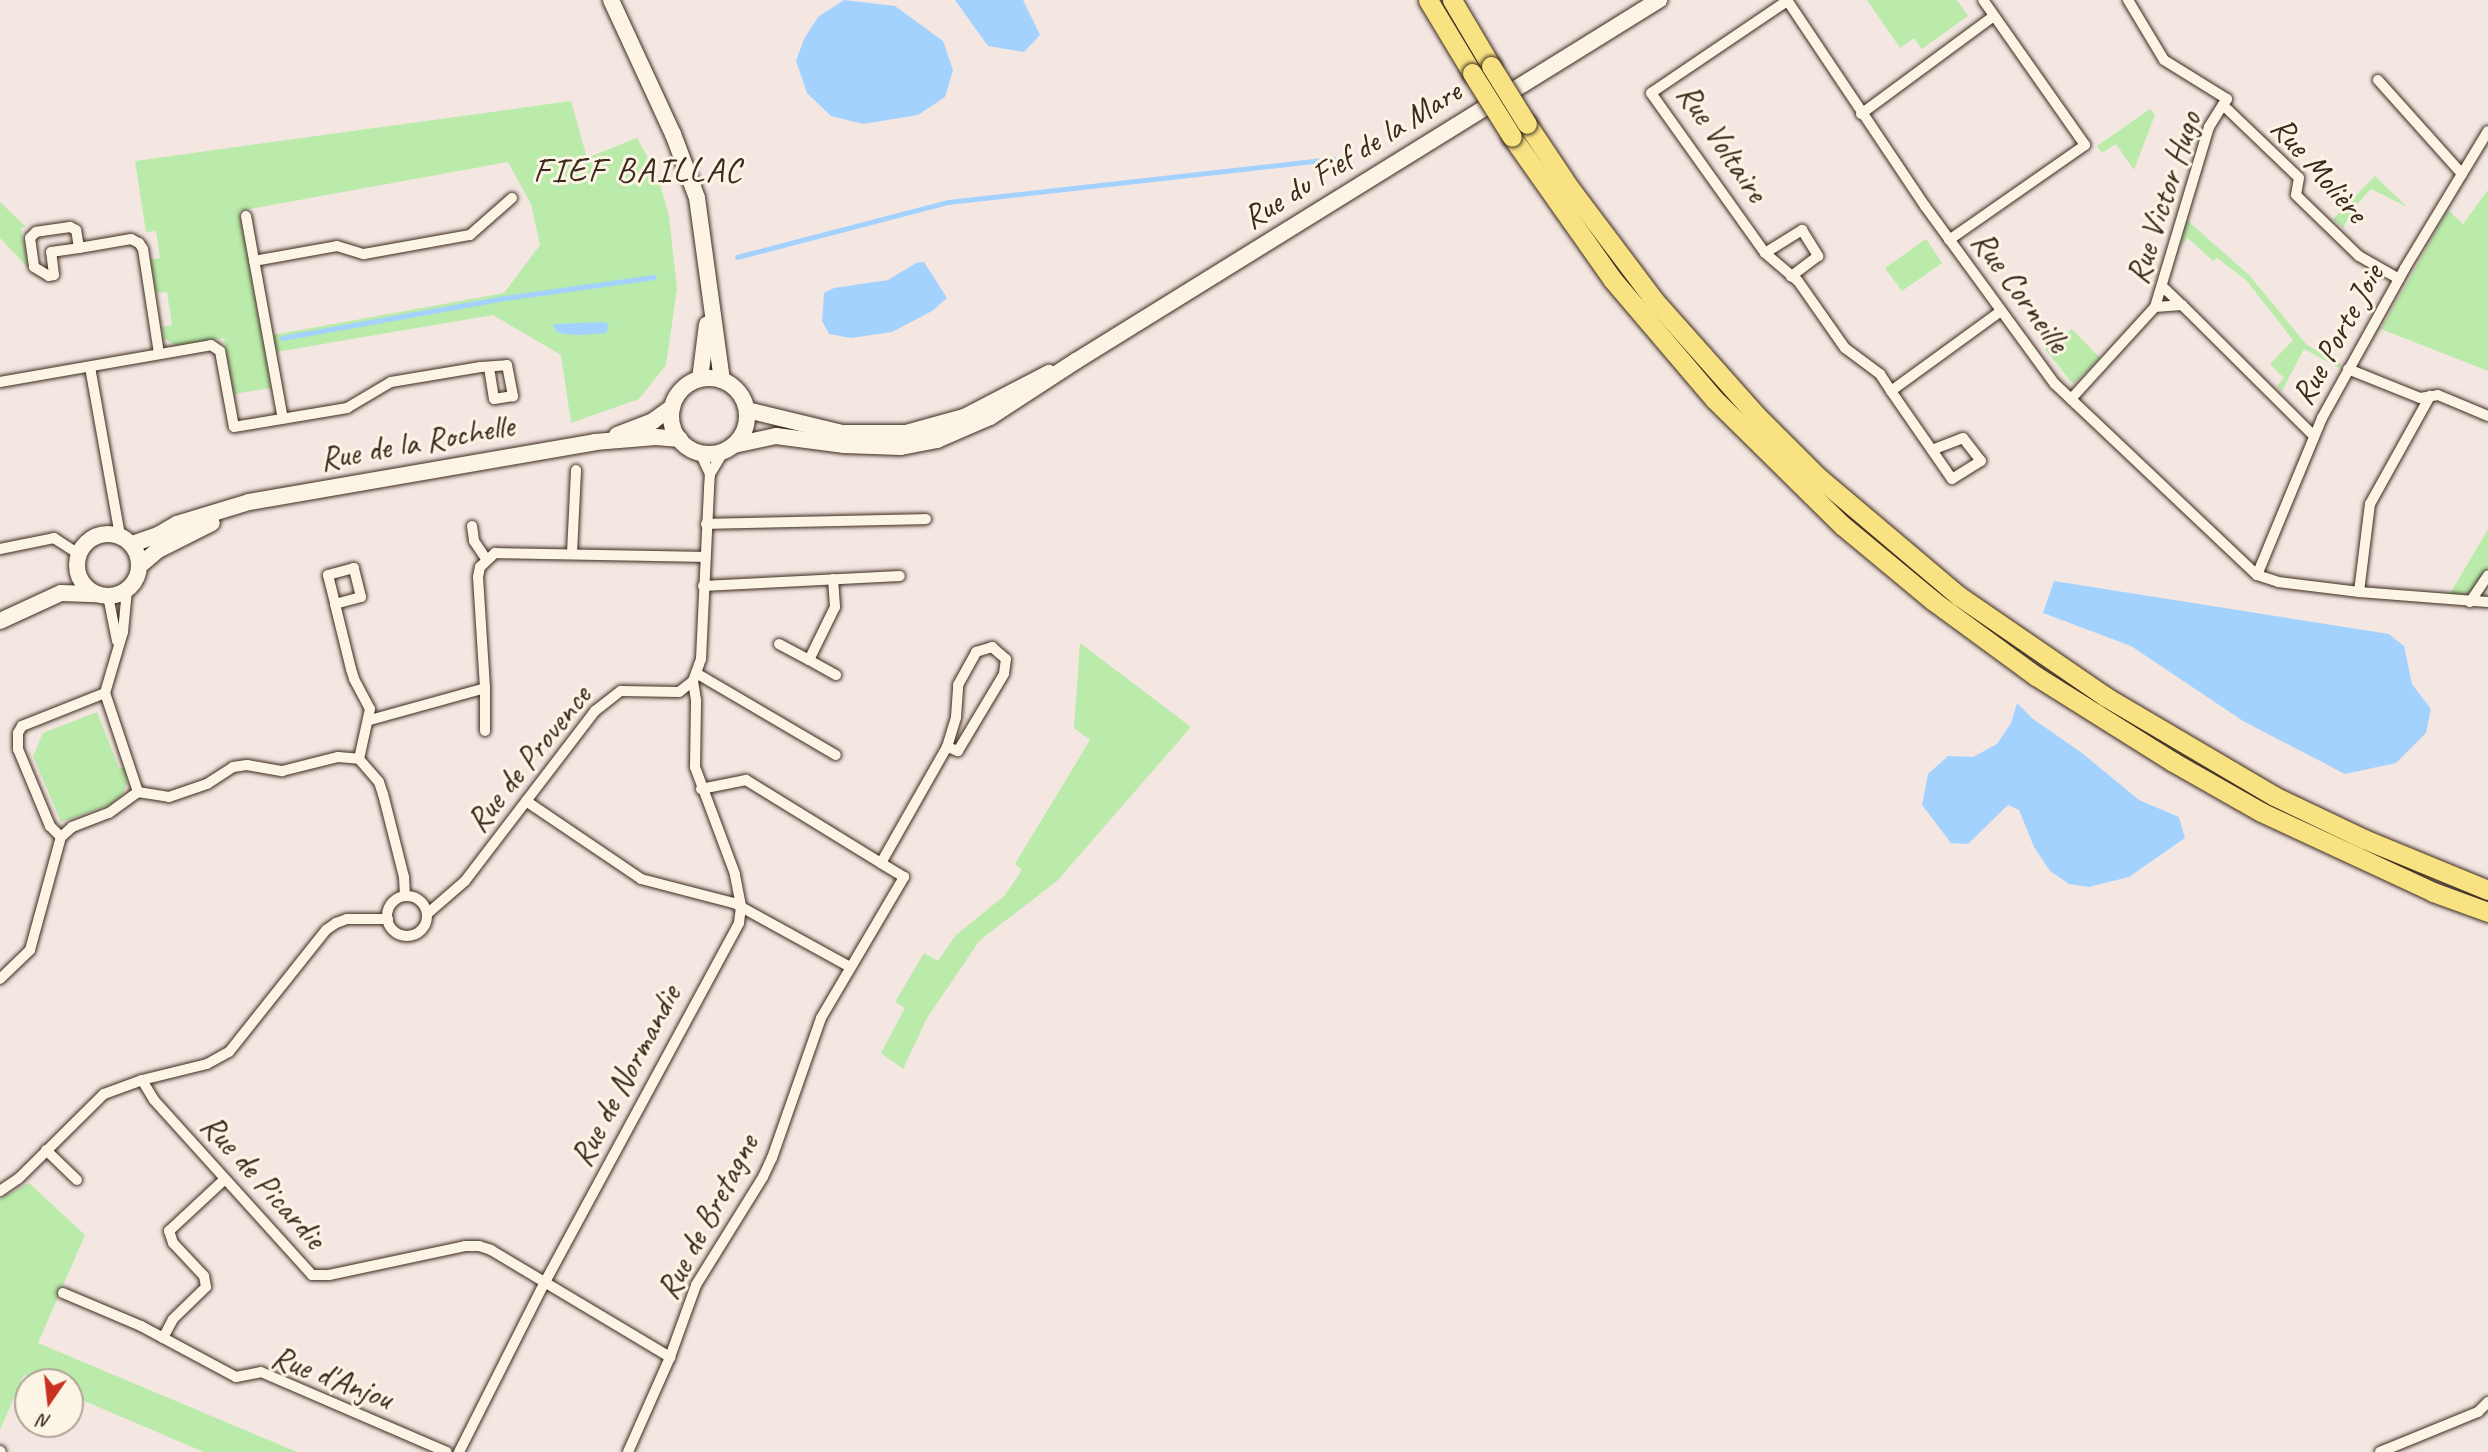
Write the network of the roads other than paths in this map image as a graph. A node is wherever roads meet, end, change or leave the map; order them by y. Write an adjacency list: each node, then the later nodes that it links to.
1 (611, 0): 24 (main road)
2 (1428, 0): 12 (highway, bridge)
3 (1452, 0): 12 (highway, bridge)
4 (1659, 0): 29 (main road, Rue du Fief de la Mare)
5 (1787, 0): 11 (street, Rue Corneille); 19 (street, Rue Voltaire)
6 (1983, 0): 8 (street)
7 (2128, 0): 10 (street, Rue Molière)
8 (1994, 16): 11 (street); 17 (street)
9 (2378, 80): 14 (street)
10 (2223, 105): 22 (street, Rue Molière); 23 (street, Rue Victor Hugo)
11 (1861, 114): 17 (street, Rue Corneille)
12 (1520, 131): 94 (highway); 97 (highway)
13 (2488, 131): 14 (street, Rue Porte Joie)
14 (2462, 174): 22 (street, Rue Porte Joie)
15 (512, 198): 20 (street)
16 (246, 216): 20 (street)
17 (1949, 240): 27 (street, Rue Corneille)
18 (79, 248): 18 (street); 28 (street)
19 (1765, 253): 21 (street, Rue Voltaire); 21 (street, Rue Voltaire)
20 (254, 261): 42 (street)
21 (1791, 276): 36 (street, Rue Voltaire)
22 (2399, 279): 32 (street, Rue Porte Joie)
23 (2162, 285): 25 (street); 26 (street, Rue Victor Hugo)
24 (709, 304): 33 (main road); 34 (main road)
25 (2182, 305): 26 (street); 43 (street)
26 (2155, 307): 38 (street)
27 (2001, 311): 36 (street); 38 (street, Rue Corneille)
28 (159, 354): 30 (street); 42 (street)
29 (1076, 361): 40 (main road, Rue du Fief de la Mare); 46 (main road, Rue du Fief de la Mare)
30 (90, 366): 35 (street); 55 (street)
31 (489, 369): 42 (street)
32 (2348, 369): 37 (street); 43 (street, Rue Porte Joie)
33 (700, 379): 34 (main road); 39 (main road)
34 (722, 380): 40 (main road)
35 (0, 382)
36 (1891, 391): 47 (street, Rue Voltaire)
37 (2430, 396): 41 (street); 68 (street)
38 (2071, 399): 64 (street, Rue Corneille)
39 (673, 407): 44 (main road); 45 (main road, Rue de la Rochelle)
40 (747, 410): 46 (main road)
41 (2488, 416)
42 (283, 419)
43 (2314, 436): 64 (street, Rue Porte Joie)
44 (680, 439): 45 (main road, Rue de la Rochelle); 48 (main road)
45 (595, 442): 51 (main road, Rue de la Rochelle)
46 (729, 448): 48 (main road); 50 (street)
47 (1932, 450)
48 (700, 453): 50 (street)
49 (576, 470): 57 (street)
50 (709, 474): 53 (street)
51 (249, 502): 55 (main road, Rue de la Rochelle); 61 (main road, Rue de la Rochelle)
52 (926, 519): 53 (street)
53 (706, 524): 58 (street)
54 (472, 526): 59 (street)
55 (126, 540): 60 (main road); 61 (main road)
56 (0, 548): 60 (street)
57 (572, 553): 58 (street); 59 (street)
58 (704, 557): 66 (street)
59 (486, 559): 80 (street)
60 (78, 561): 69 (main road); 70 (main road)
61 (139, 566): 67 (main road)
62 (2488, 575): 72 (street)
63 (900, 576): 65 (street)
64 (2257, 576): 68 (street)
65 (833, 579): 66 (street); 77 (street)
66 (703, 586): 79 (street)
67 (127, 590): 70 (main road); 76 (street)
68 (2359, 592): 72 (street)
69 (61, 593): 70 (main road); 74 (main road)
70 (103, 595): 76 (street)
71 (2488, 601): 72 (street)
72 (2470, 602)
73 (335, 604): 84 (street)
74 (0, 621)
75 (779, 644): 77 (street)
76 (117, 645): 82 (street)
77 (809, 660): 78 (street)
78 (836, 675)
79 (695, 677): 81 (street); 83 (street, Rue de Normandie); 87 (street)
80 (485, 688): 84 (street); 85 (street)
81 (679, 692): 83 (street); 91 (street, Rue de Provence)
82 (104, 693): 90 (street); 92 (street)
83 (696, 709): 89 (street, Rue de Normandie)
84 (370, 720): 88 (street)
85 (485, 731)
86 (947, 747): 86 (street); 93 (street)
87 (836, 755)
88 (359, 759): 90 (street); 95 (street)
89 (701, 789): 93 (street); 96 (street, Rue de Normandie)
90 (138, 792): 92 (street)
91 (526, 801): 96 (street); 98 (street, Rue de Provence)
92 (61, 836): 101 (street)
93 (881, 863): 100 (street, Rue de Bretagne)
94 (2488, 890)
95 (405, 896): 98 (street); 99 (street)
96 (741, 906): 100 (street); 107 (street, Rue de Normandie)
97 (2488, 912)
98 (427, 914): 99 (street)
99 (387, 919): 102 (street)
100 (850, 967): 110 (street, Rue de Bretagne)
101 (0, 979)
102 (142, 1080): 103 (street); 104 (street, Rue de Picardie)
103 (47, 1150): 105 (street); 106 (street)
104 (225, 1179): 107 (street, Rue de Picardie); 109 (street)
105 (77, 1180)
106 (0, 1191)
107 (545, 1282): 110 (street, Rue de Picardie); 113 (street, Rue de Normandie)
108 (63, 1293): 109 (street, Rue d'Anjou)
109 (163, 1338): 112 (street, Rue d'Anjou)
110 (670, 1357): 114 (street, Rue de Bretagne)
111 (2488, 1402): 115 (street)
112 (447, 1452)
113 (458, 1452)
114 (628, 1452)
115 (2380, 1452)

